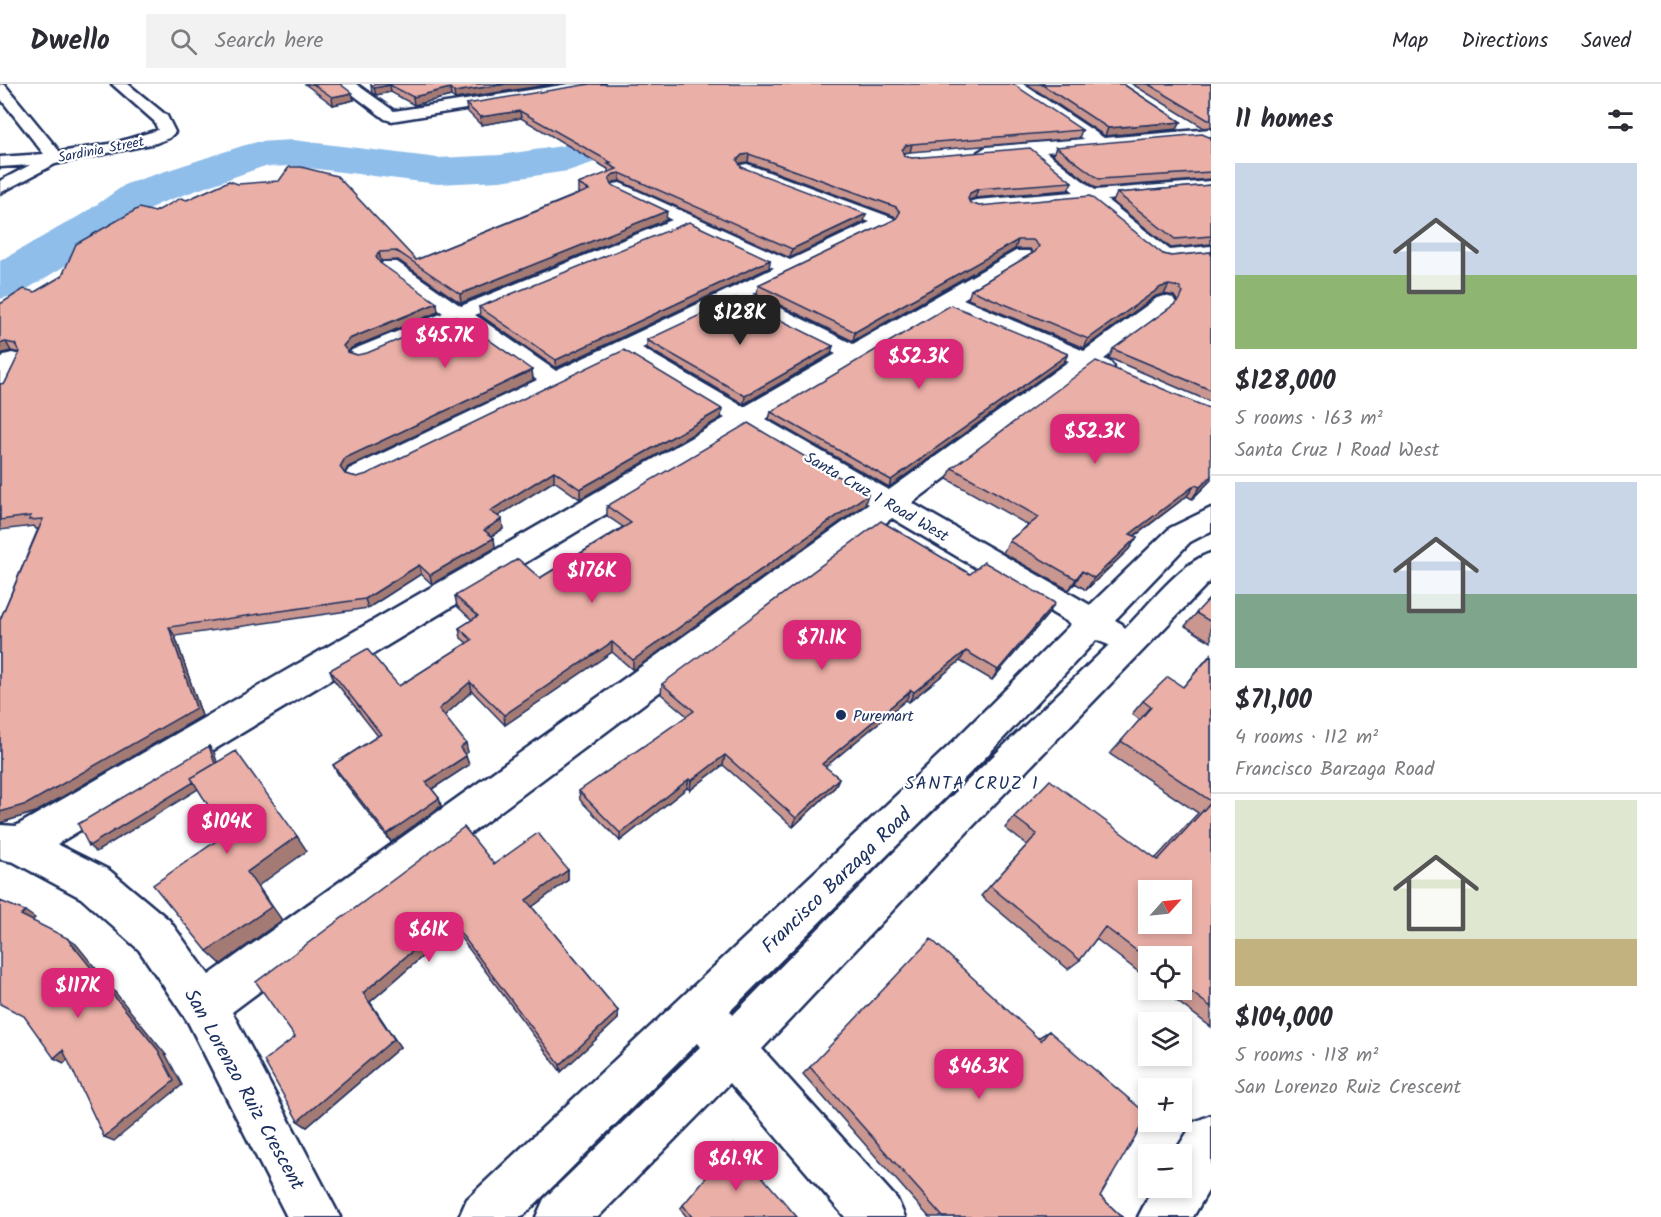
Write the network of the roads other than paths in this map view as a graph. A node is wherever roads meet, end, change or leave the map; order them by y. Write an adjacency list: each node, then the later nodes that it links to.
1 (119, 84): 15 (street, Sardinia Street)
2 (467, 84): 9 (street)
3 (597, 84): 8 (street)
4 (348, 86): 5 (street); 9 (street)
5 (373, 86)
6 (1016, 86): 12 (street)
7 (0, 88): 15 (street)
8 (551, 88): 9 (street)
9 (479, 104)
10 (1182, 123): 11 (street)
11 (1207, 137): 12 (street)
12 (1101, 143): 13 (street)
13 (1032, 149): 14 (street); 21 (street)
14 (965, 154)
15 (57, 159): 16 (street, Sardinia Street); 19 (street)
16 (0, 162)
17 (747, 169): 27 (street)
18 (1211, 186): 21 (street)
19 (0, 188)
20 (620, 188): 23 (street)
21 (1092, 196): 22 (street); 25 (street)
22 (976, 206)
23 (688, 220): 27 (street); 31 (street)
24 (1023, 255): 29 (street)
25 (1207, 255)
26 (390, 266): 31 (street)
27 (790, 268): 28 (street)
28 (735, 294): 32 (street); 33 (street)
29 (946, 300): 33 (street); 36 (street)
30 (1165, 303): 36 (street)
31 (459, 314): 34 (street); 38 (street)
32 (623, 348): 38 (street); 40 (street, Santa Cruz 1 Road West)
33 (854, 354): 40 (street)
34 (360, 355)
35 (12, 360): 39 (street)
36 (1086, 360): 37 (street); 42 (street)
37 (1118, 374)
38 (555, 381): 41 (street)
39 (0, 386)
40 (745, 419): 42 (street, Santa Cruz 1 Road West); 47 (street)
41 (359, 475)
42 (890, 503): 45 (street, Santa Cruz 1 Road West); 48 (street)
43 (1211, 518): 45 (street, Francisco Barzaga Road)
44 (1211, 564): 46 (street)
45 (1093, 621): 46 (street, Santa Cruz 1 Road West); 49 (street, Francisco Barzaga Road)
46 (1130, 645): 50 (street)
47 (10, 843): 48 (street, San Lorenzo Ruiz Crescent)
48 (204, 1006): 54 (street, San Lorenzo Ruiz Crescent)
49 (701, 1011): 50 (street); 55 (street, Francisco Barzaga Road)
50 (732, 1049): 56 (street); 57 (street)
51 (1211, 1139): 52 (street)
52 (1192, 1171)
53 (1176, 1198): 58 (street)
54 (314, 1217)
55 (485, 1217)
56 (562, 1217)
57 (879, 1217)
58 (1164, 1217)

